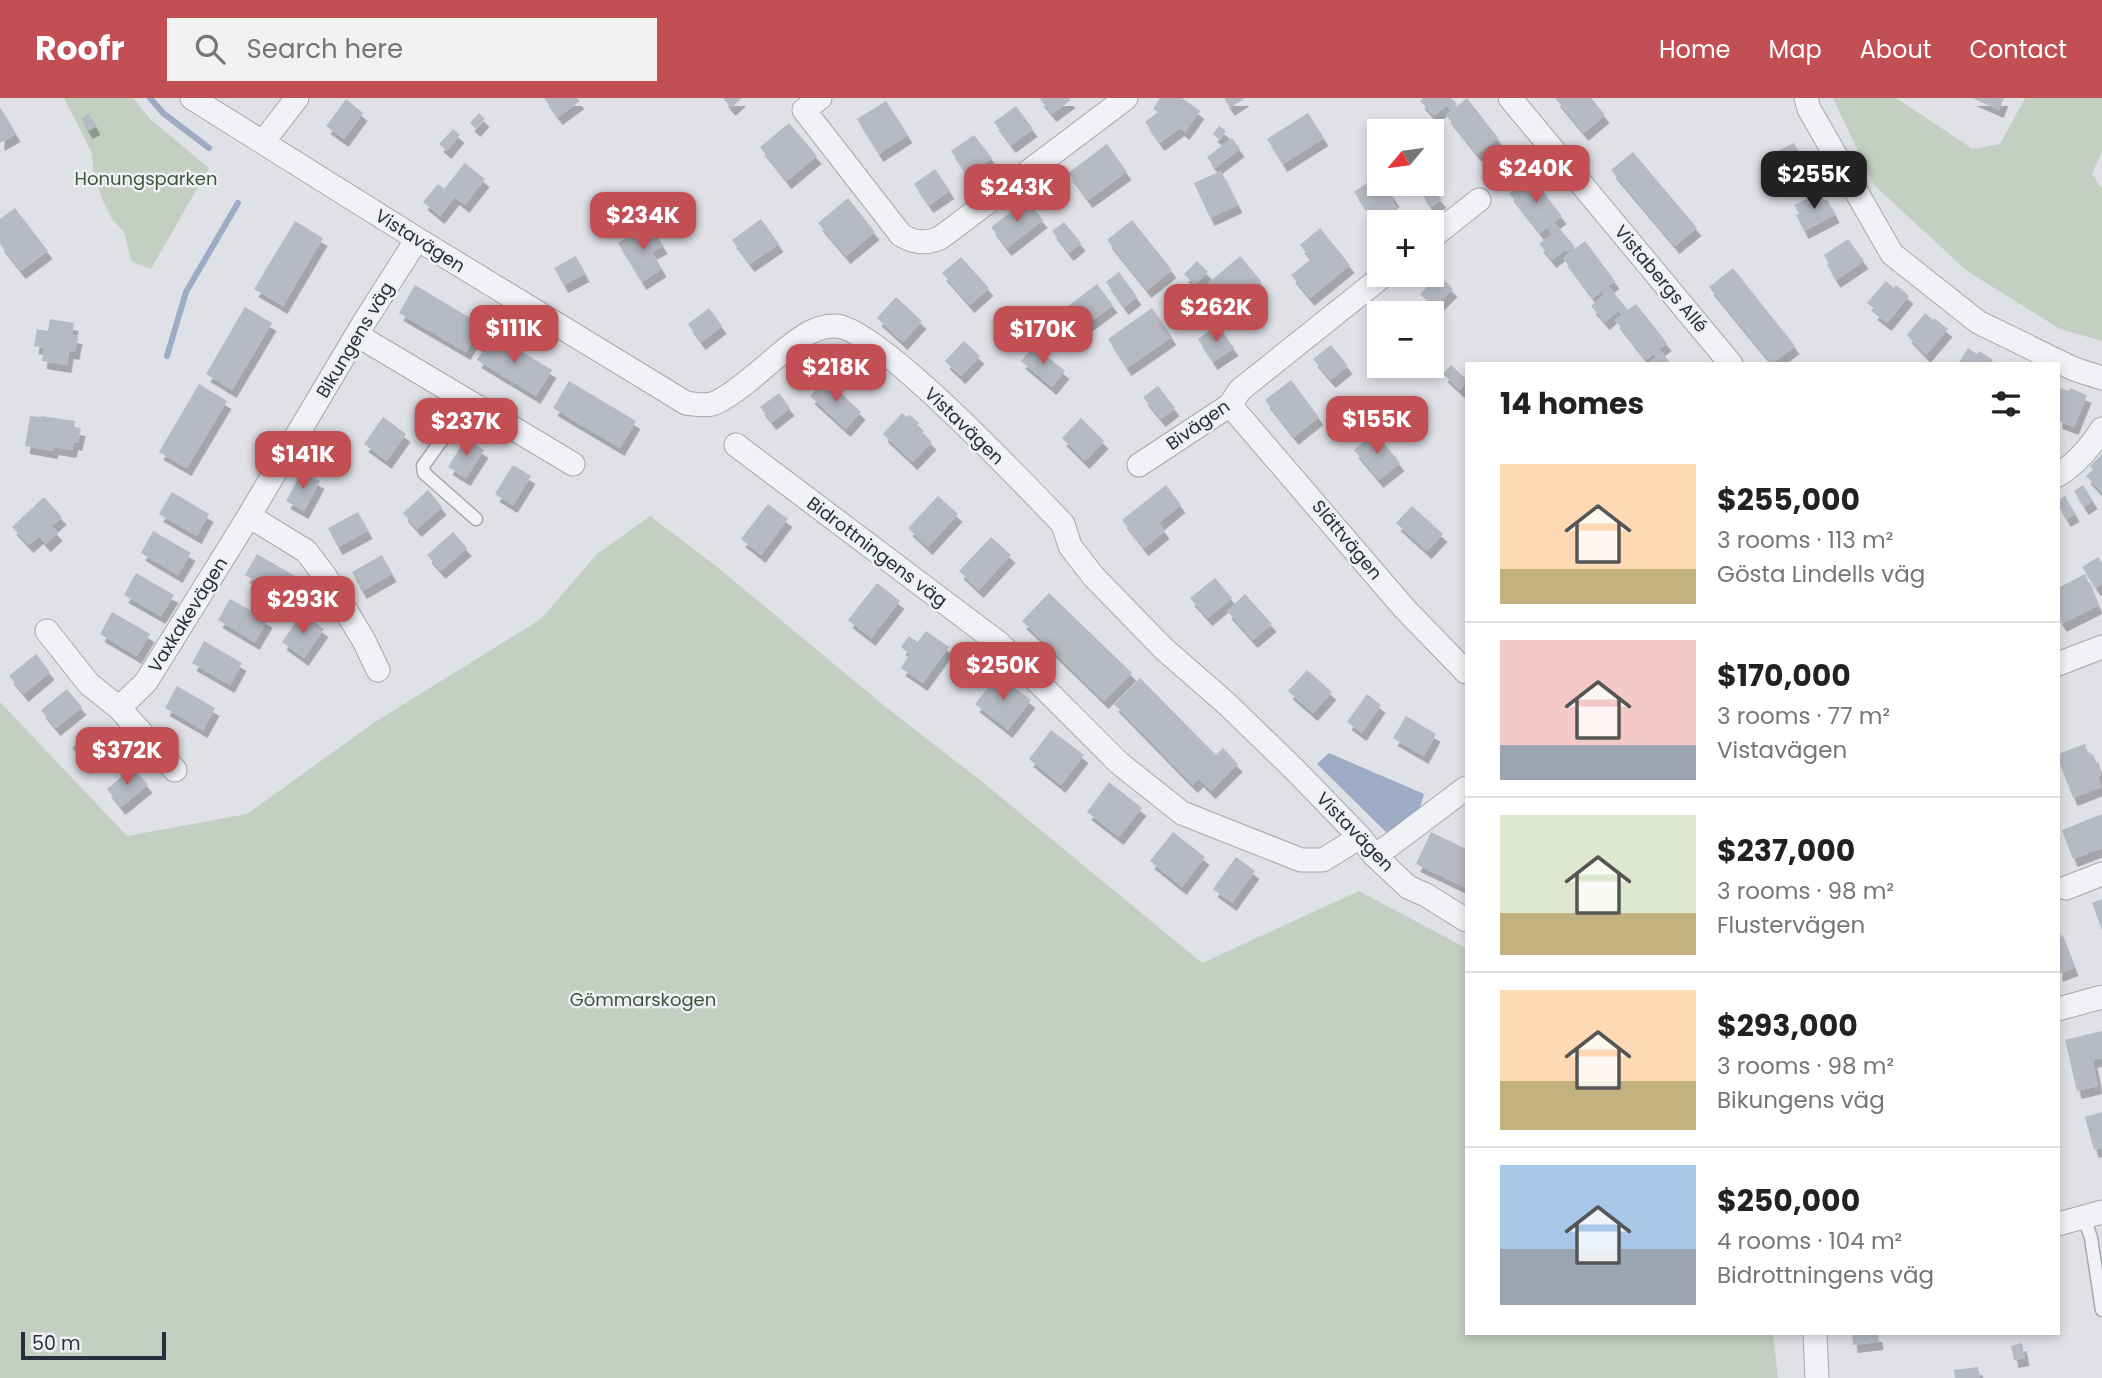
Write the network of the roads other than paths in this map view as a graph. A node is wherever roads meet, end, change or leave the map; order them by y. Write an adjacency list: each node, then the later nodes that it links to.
1 (192, 98): 7 (street, Vistavägen)
2 (297, 98): 7 (street)
3 (1126, 98): 6 (street)
4 (1510, 98): 13 (street, Vistabergs Allé)
5 (1806, 98): 15 (street)
6 (806, 102)
7 (263, 142): 10 (street, Vistavägen)
8 (1479, 200): 9 (street)
9 (1444, 228)
10 (416, 239): 12 (street, Bikungens väg); 34 (street, Vistavägen)
11 (1369, 287): 18 (street, Bivägen)
12 (357, 335): 17 (street); 24 (street, Bikungens väg)
13 (1729, 362)
14 (2060, 362): 16 (street)
15 (2060, 362)
16 (2102, 378)
17 (469, 402): 21 (street); 25 (lane)
18 (1230, 405): 22 (street, Bivägen); 30 (street, Slättvägen)
19 (2102, 429): 23 (street)
20 (736, 445): 34 (street, Bidrottningens väg)
21 (573, 464)
22 (1139, 466)
23 (2060, 474)
24 (249, 516): 29 (street); 31 (street, Vaxkakevägen)
25 (476, 519)
26 (47, 631): 31 (street)
27 (2102, 647): 28 (street)
28 (2060, 663)
29 (379, 670)
30 (1465, 671)
31 (119, 708): 32 (street)
32 (175, 770)
33 (1465, 789): 34 (street, Bidrottningens väg)
34 (1367, 846): 37 (street, Vistavägen)
35 (2102, 874): 36 (street)
36 (2066, 888)
37 (1465, 919)
38 (2102, 997): 39 (street)
39 (2060, 1008)
40 (2093, 1215): 41 (street); 42 (lane)
41 (2060, 1223)
42 (2102, 1310)
43 (1815, 1335): 44 (street)
44 (1817, 1378)

